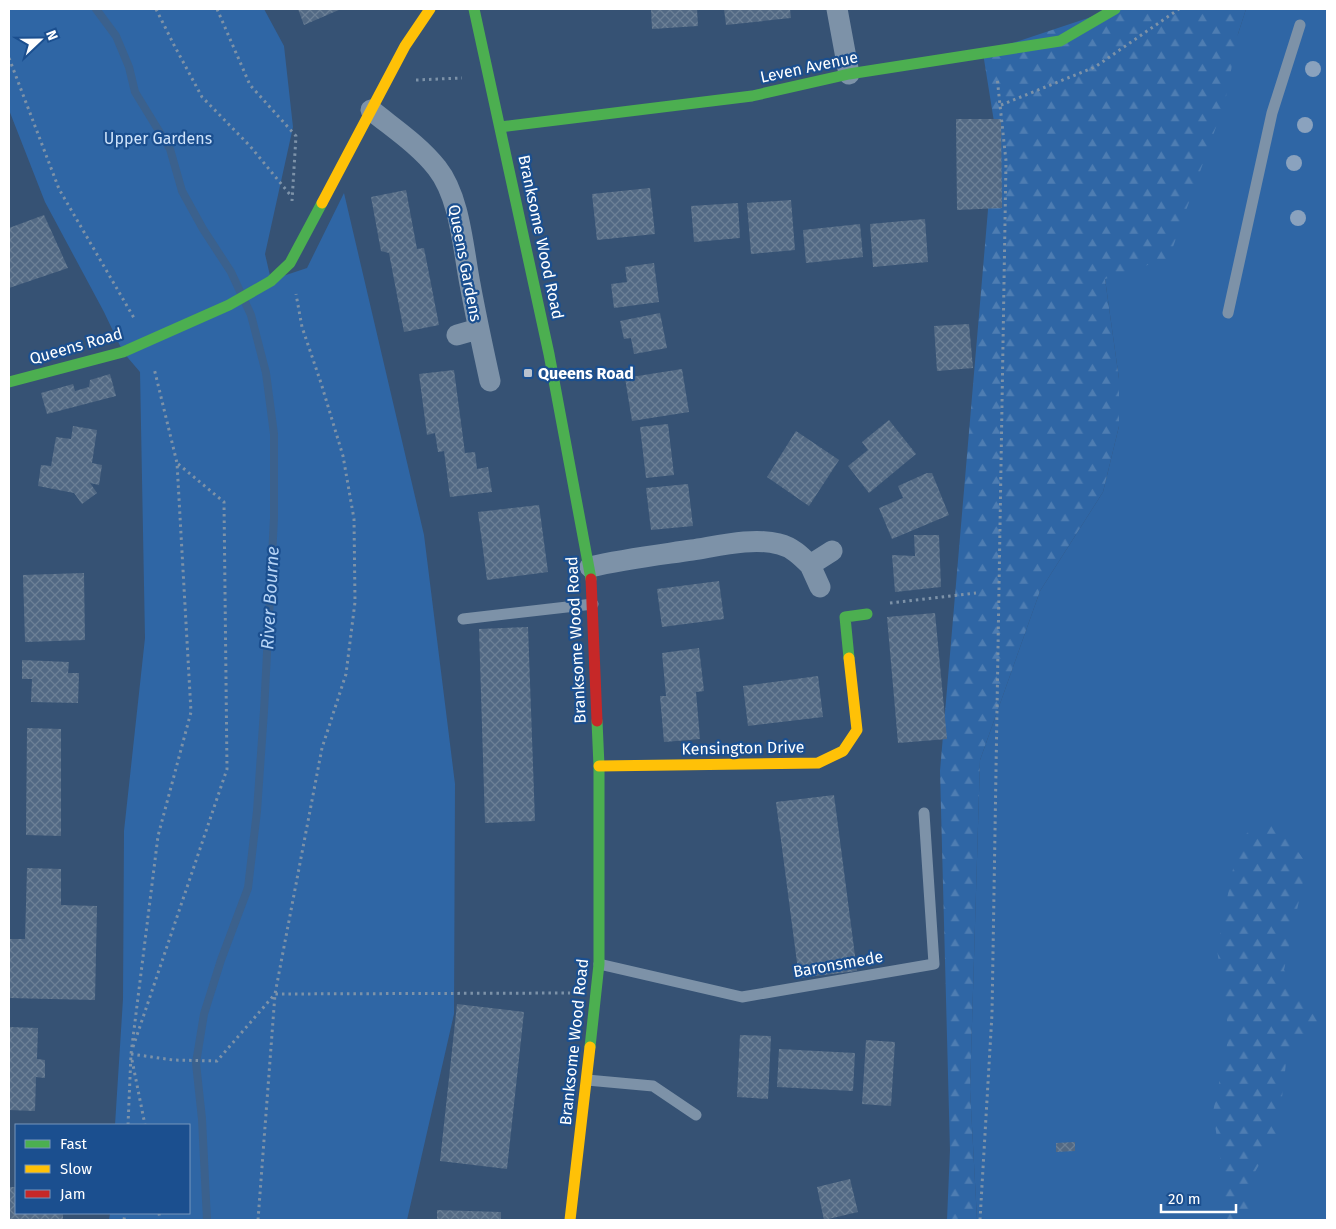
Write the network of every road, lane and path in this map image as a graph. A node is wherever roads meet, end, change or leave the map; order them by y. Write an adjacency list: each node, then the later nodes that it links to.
1 (156, 9): 17 (path)
2 (217, 9): 17 (path)
3 (430, 9): 12 (street, Queens Road)
4 (474, 9): 13 (street, Branksome Wood Road)
5 (837, 9): 11 (street)
6 (1114, 9): 9 (street, Leven Avenue)
7 (1179, 9): 14 (path)
8 (1300, 25): 20 (lane)
9 (993, 52): 11 (street, Leven Avenue); 14 (path)
10 (9, 58): 23 (path)
11 (849, 74): 16 (street, Leven Avenue)
12 (384, 86): 13 (path); 15 (street, Queens Road)
13 (492, 86): 16 (street, Branksome Wood Road)
14 (1001, 105): 47 (path)
15 (371, 110): 19 (street, Queens Road); 21 (street, Queens Gardens)
16 (500, 127): 29 (street, Branksome Wood Road)
17 (292, 198): 18 (path)
18 (292, 207)
19 (290, 263): 23 (street, Queens Road); 39 (path)
20 (1228, 313)
21 (478, 329): 22 (street, Queens Gardens); 24 (street, Queens Gardens)
22 (457, 335)
23 (147, 340): 25 (street, Queens Road); 26 (path)
24 (490, 381)
25 (9, 382)
26 (177, 463): 40 (path); 40 (path)
27 (832, 550): 28 (street)
28 (810, 565): 29 (street); 30 (street)
29 (590, 567): 32 (street, Branksome Wood Road)
30 (820, 587)
31 (976, 593): 33 (path)
32 (593, 604): 34 (lane); 35 (street, Branksome Wood Road)
33 (868, 614): 35 (street, Kensington Drive)
34 (463, 618)
35 (599, 766): 37 (street, Branksome Wood Road)
36 (924, 813): 37 (lane, Baronsmede)
37 (599, 964): 38 (street, Branksome Wood Road)
38 (596, 993): 39 (path); 41 (street, Branksome Wood Road)
39 (275, 994): 40 (path); 45 (path)
40 (131, 1054): 43 (path); 44 (path)
41 (587, 1080): 42 (lane); 46 (street, Branksome Wood Road)
42 (696, 1115)
43 (128, 1124)
44 (145, 1124)
45 (258, 1220)
46 (570, 1220)
47 (980, 1220)

